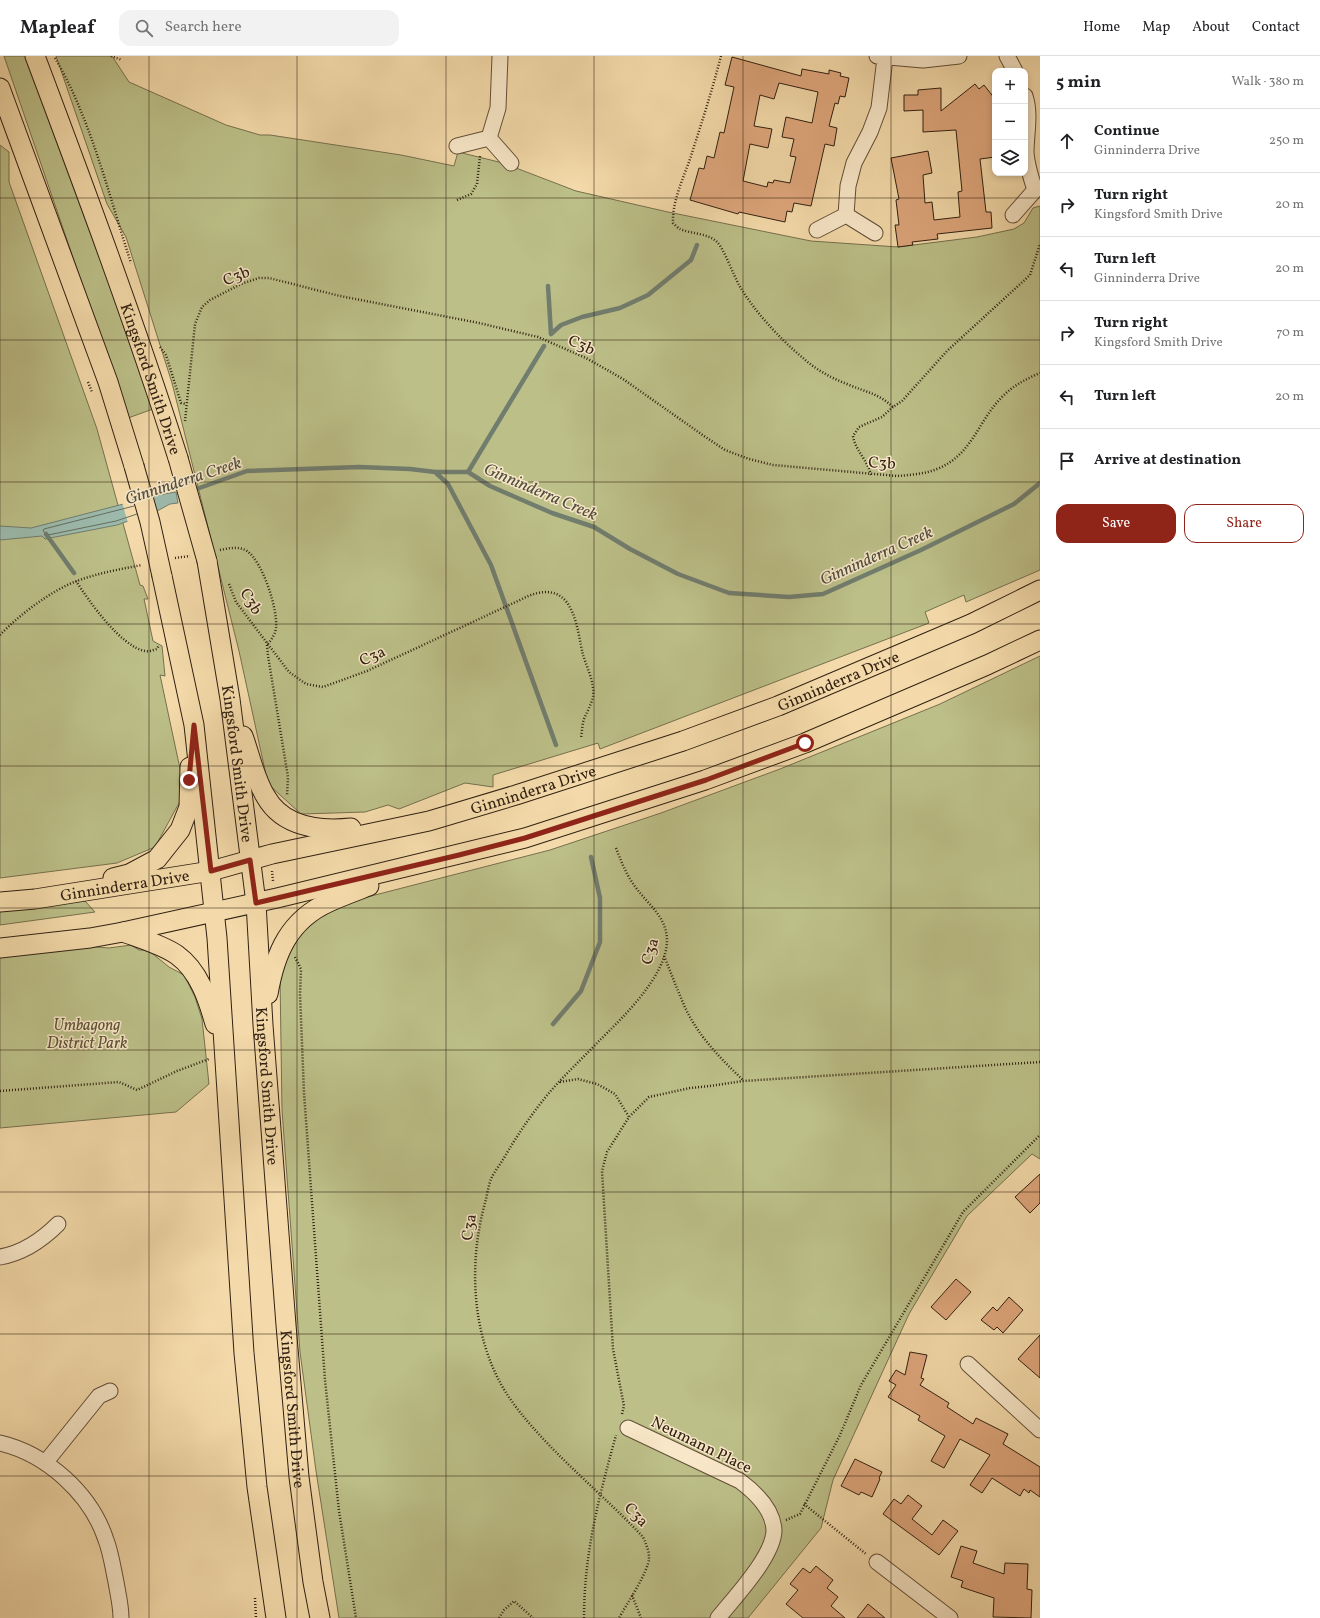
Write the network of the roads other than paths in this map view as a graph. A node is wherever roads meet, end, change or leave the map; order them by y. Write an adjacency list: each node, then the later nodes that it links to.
1 (35, 56): 19 (main road, Kingsford Smith Drive, bridge)
2 (500, 56): 9 (street)
3 (960, 56): 5 (street)
4 (1007, 56): 6 (street)
5 (881, 57): 13 (street)
6 (1013, 68)
7 (0, 88): 20 (main road, bridge)
8 (1026, 104): 12 (street)
9 (489, 138): 10 (street); 11 (street)
10 (457, 146)
11 (511, 163)
12 (1038, 191): 14 (street)
13 (846, 215): 15 (street); 16 (street)
14 (1013, 216)
15 (817, 230)
16 (875, 233)
17 (1040, 590): 21 (main road, Ginninderra Drive)
18 (1040, 640): 23 (main road)
19 (230, 699): 21 (main road); 22 (main road, Kingsford Smith Drive)
20 (194, 725): 24 (main road); 25 (main road)
21 (429, 821): 22 (main road, Ginninderra Drive)
22 (250, 860): 24 (main road, Ginninderra Drive); 27 (main road, Kingsford Smith Drive)
23 (420, 864): 27 (main road); 31 (main road)
24 (211, 871): 25 (main road, Ginninderra Drive); 28 (main road)
25 (35, 899): 26 (main road, Ginninderra Drive)
26 (0, 902)
27 (256, 903): 28 (main road); 31 (main road, Kingsford Smith Drive)
28 (214, 912): 29 (main road); 32 (main road)
29 (123, 932): 30 (main road); 32 (main road)
30 (0, 948)
31 (263, 1025): 42 (main road, Kingsford Smith Drive)
32 (224, 1052): 44 (main road)
33 (58, 1224): 34 (street)
34 (0, 1257)
35 (968, 1364): 38 (street)
36 (110, 1391): 40 (street)
37 (622, 1426): 47 (street, Neumann Place)
38 (1040, 1430)
39 (0, 1443): 40 (street)
40 (45, 1463): 43 (street)
41 (877, 1562): 48 (street)
42 (313, 1582): 45 (main road, Kingsford Smith Drive); 46 (main road)
43 (121, 1618)
44 (276, 1618)
45 (320, 1618)
46 (327, 1618)
47 (718, 1618)
48 (950, 1618)

